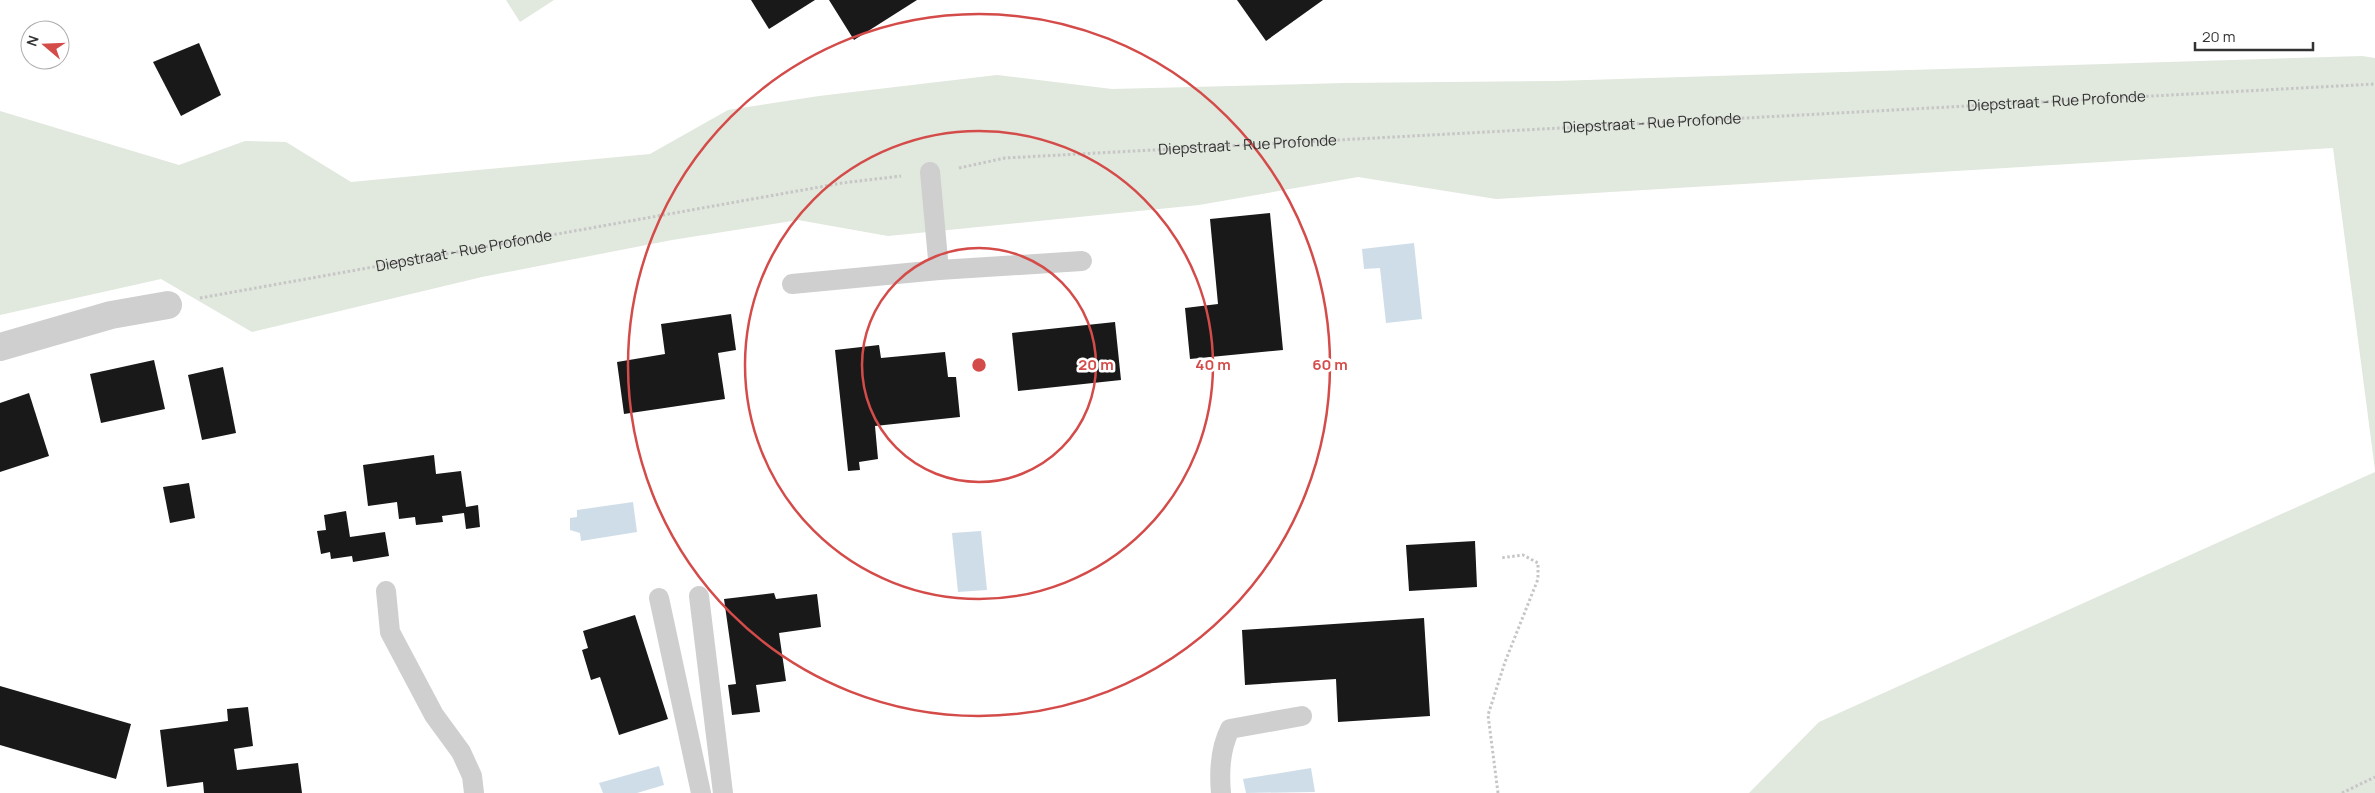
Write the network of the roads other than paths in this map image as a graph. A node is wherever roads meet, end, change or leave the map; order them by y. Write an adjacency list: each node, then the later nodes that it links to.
1 (930, 172): 3 (lane)
2 (1082, 262): 3 (lane)
3 (939, 270): 4 (lane)
4 (792, 284)
5 (168, 305): 6 (street)
6 (0, 347)
7 (386, 591): 11 (lane)
8 (699, 596): 13 (lane)
9 (659, 598): 12 (lane)
10 (1302, 716): 14 (lane)
11 (474, 793)
12 (701, 793)
13 (723, 793)
14 (1221, 793)

